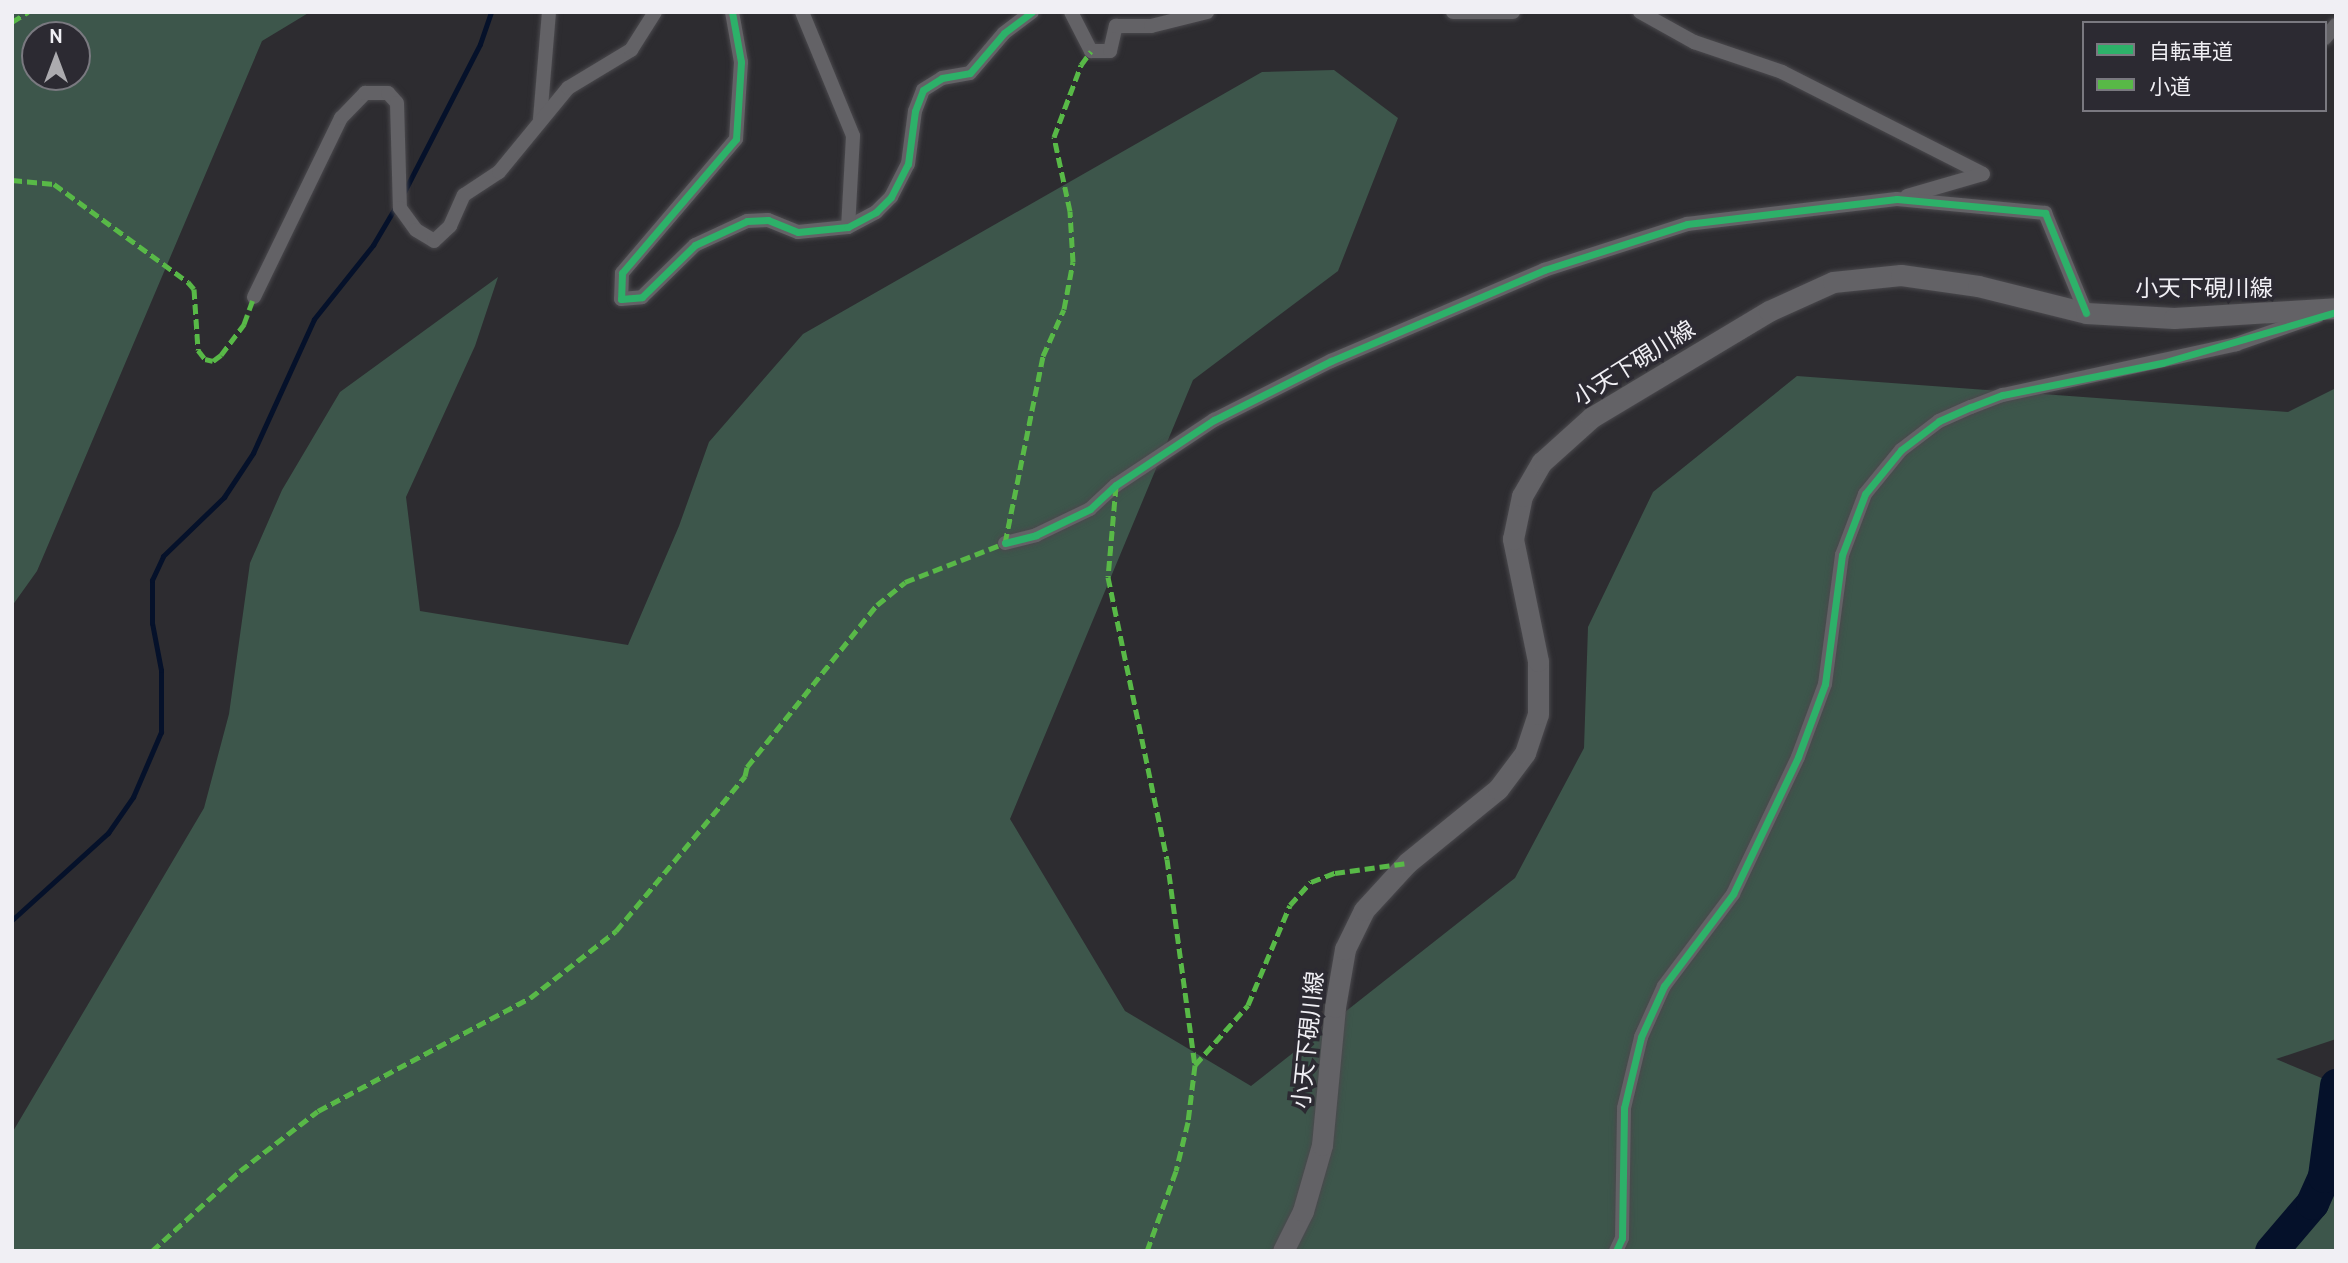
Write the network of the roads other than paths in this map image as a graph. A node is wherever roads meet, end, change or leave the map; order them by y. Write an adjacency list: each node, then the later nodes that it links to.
1 (549, 12): 11 (street)
2 (655, 12): 11 (street)
3 (732, 12): 13 (street)
4 (802, 12): 13 (street)
5 (1032, 12): 13 (street)
6 (1070, 12): 7 (street)
7 (1207, 12)
8 (1452, 12): 9 (street)
9 (1513, 12)
10 (1640, 12): 12 (street)
11 (540, 119): 14 (street)
12 (1897, 199): 16 (street); 17 (street)
13 (848, 227)
14 (254, 297)
15 (2336, 310): 16 (main road, 小天下硯川線); 19 (street)
16 (2086, 313): 18 (main road, 小天下硯川線)
17 (1005, 543)
18 (1283, 1251)
19 (1616, 1251)

